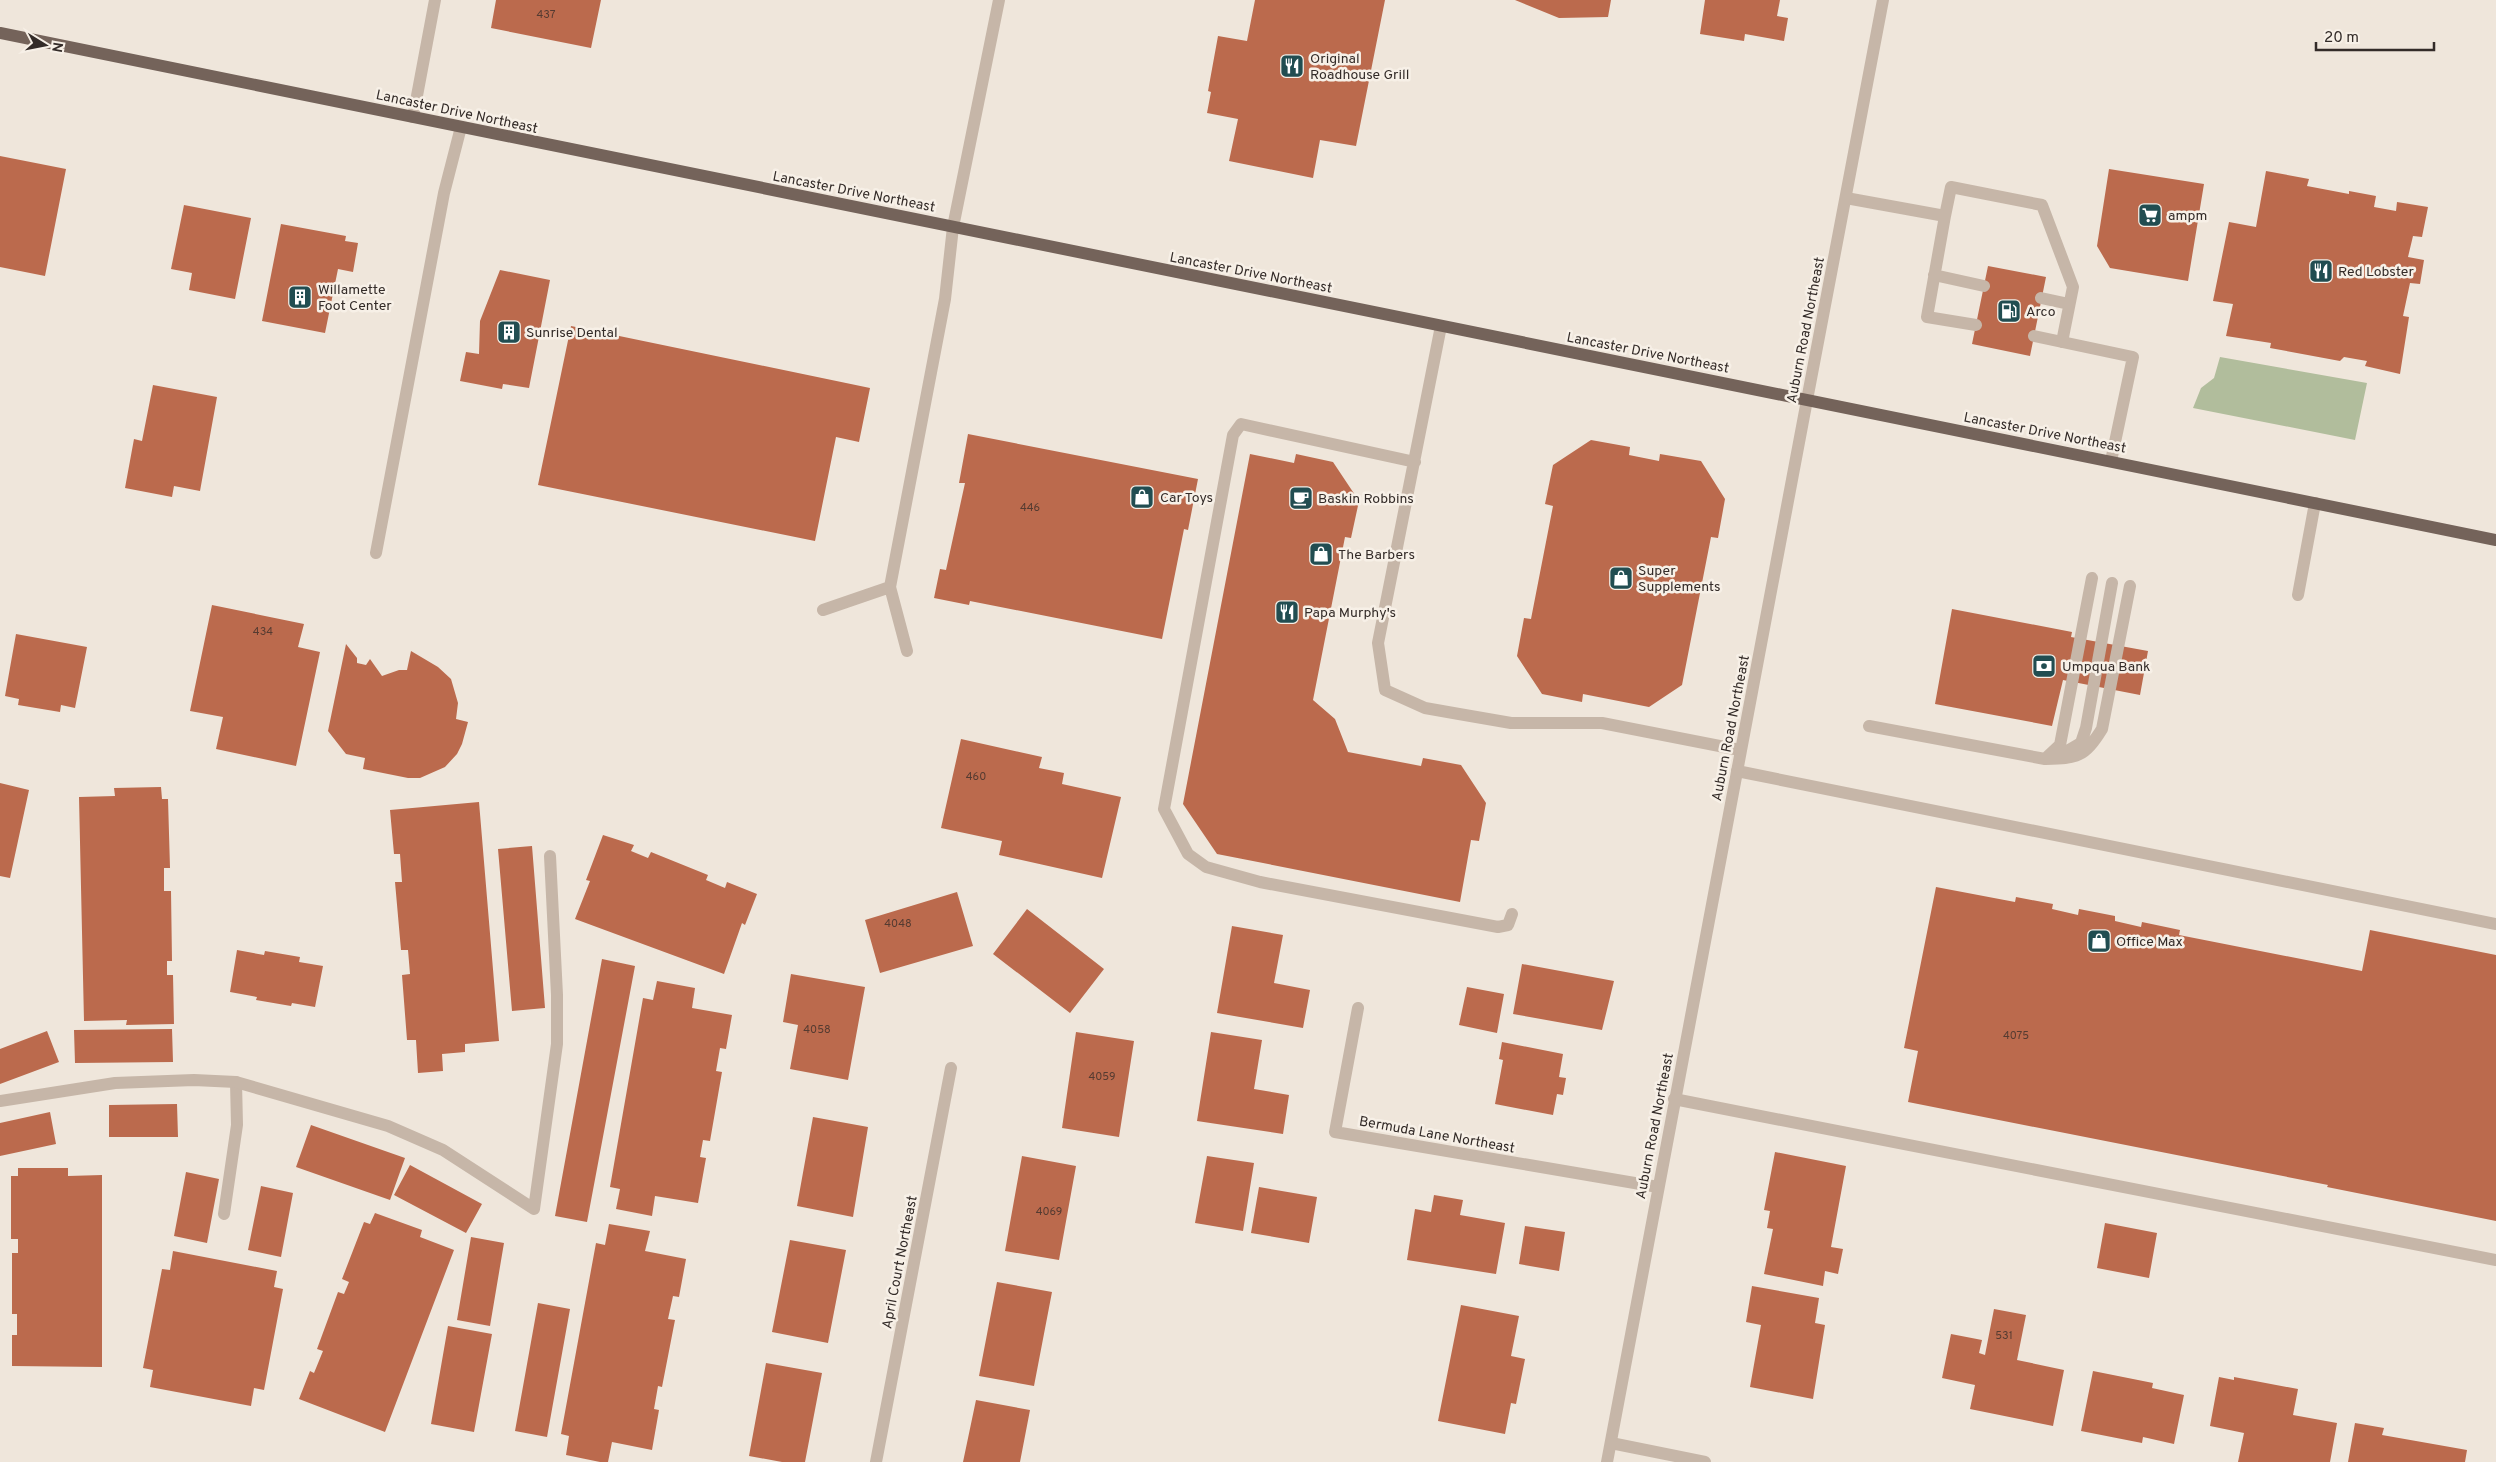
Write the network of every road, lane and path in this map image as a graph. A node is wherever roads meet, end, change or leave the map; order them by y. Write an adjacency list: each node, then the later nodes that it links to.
1 (435, 0): 5 (street)
2 (999, 0): 9 (street)
3 (1883, 0): 7 (street, Auburn Road Northeast)
4 (0, 33): 5 (main road, Lancaster Drive Northeast)
5 (412, 117): 6 (main road, Lancaster Drive Northeast)
6 (461, 127): 9 (main road, Lancaster Drive Northeast); 23 (street)
7 (1846, 198): 8 (street); 18 (street, Auburn Road Northeast)
8 (1945, 216): 10 (street); 13 (street)
9 (953, 227): 15 (main road, Lancaster Drive Northeast); 27 (street)
10 (1934, 275): 11 (street); 14 (street)
11 (1984, 286)
12 (2041, 298): 13 (street)
13 (2069, 304): 17 (street)
14 (1976, 325)
15 (1441, 326): 18 (main road, Lancaster Drive Northeast); 20 (street)
16 (2034, 336): 17 (street)
17 (2062, 342): 19 (street)
18 (1807, 400): 19 (main road, Lancaster Drive Northeast); 32 (street, Auburn Road Northeast)
19 (2111, 461): 21 (main road, Lancaster Drive Northeast)
20 (1415, 462): 32 (street); 36 (street)
21 (2315, 503): 22 (main road, Lancaster Drive Northeast); 28 (street)
22 (2496, 540)
23 (376, 553)
24 (2092, 578): 33 (street)
25 (2112, 583): 33 (street)
26 (2130, 586): 33 (street)
27 (890, 587): 29 (street); 30 (street)
28 (2298, 595)
29 (822, 610)
30 (907, 651)
31 (1869, 726): 33 (street)
32 (1740, 750): 34 (street, Auburn Road Northeast)
33 (2045, 759)
34 (1737, 771): 37 (street); 41 (street, Auburn Road Northeast)
35 (550, 856): 40 (street)
36 (1512, 914)
37 (2496, 924)
38 (1358, 1008): 43 (street, Bermuda Lane Northeast)
39 (951, 1068): 47 (street, April Court Northeast)
40 (236, 1082): 42 (street); 44 (street)
41 (1674, 1099): 43 (street, Auburn Road Northeast); 45 (street)
42 (0, 1101)
43 (1658, 1187): 46 (street, Auburn Road Northeast)
44 (224, 1214)
45 (2496, 1260)
46 (1611, 1443): 48 (street, Auburn Road Northeast); 49 (street)
47 (876, 1462)
48 (1607, 1462)
49 (1705, 1462)

